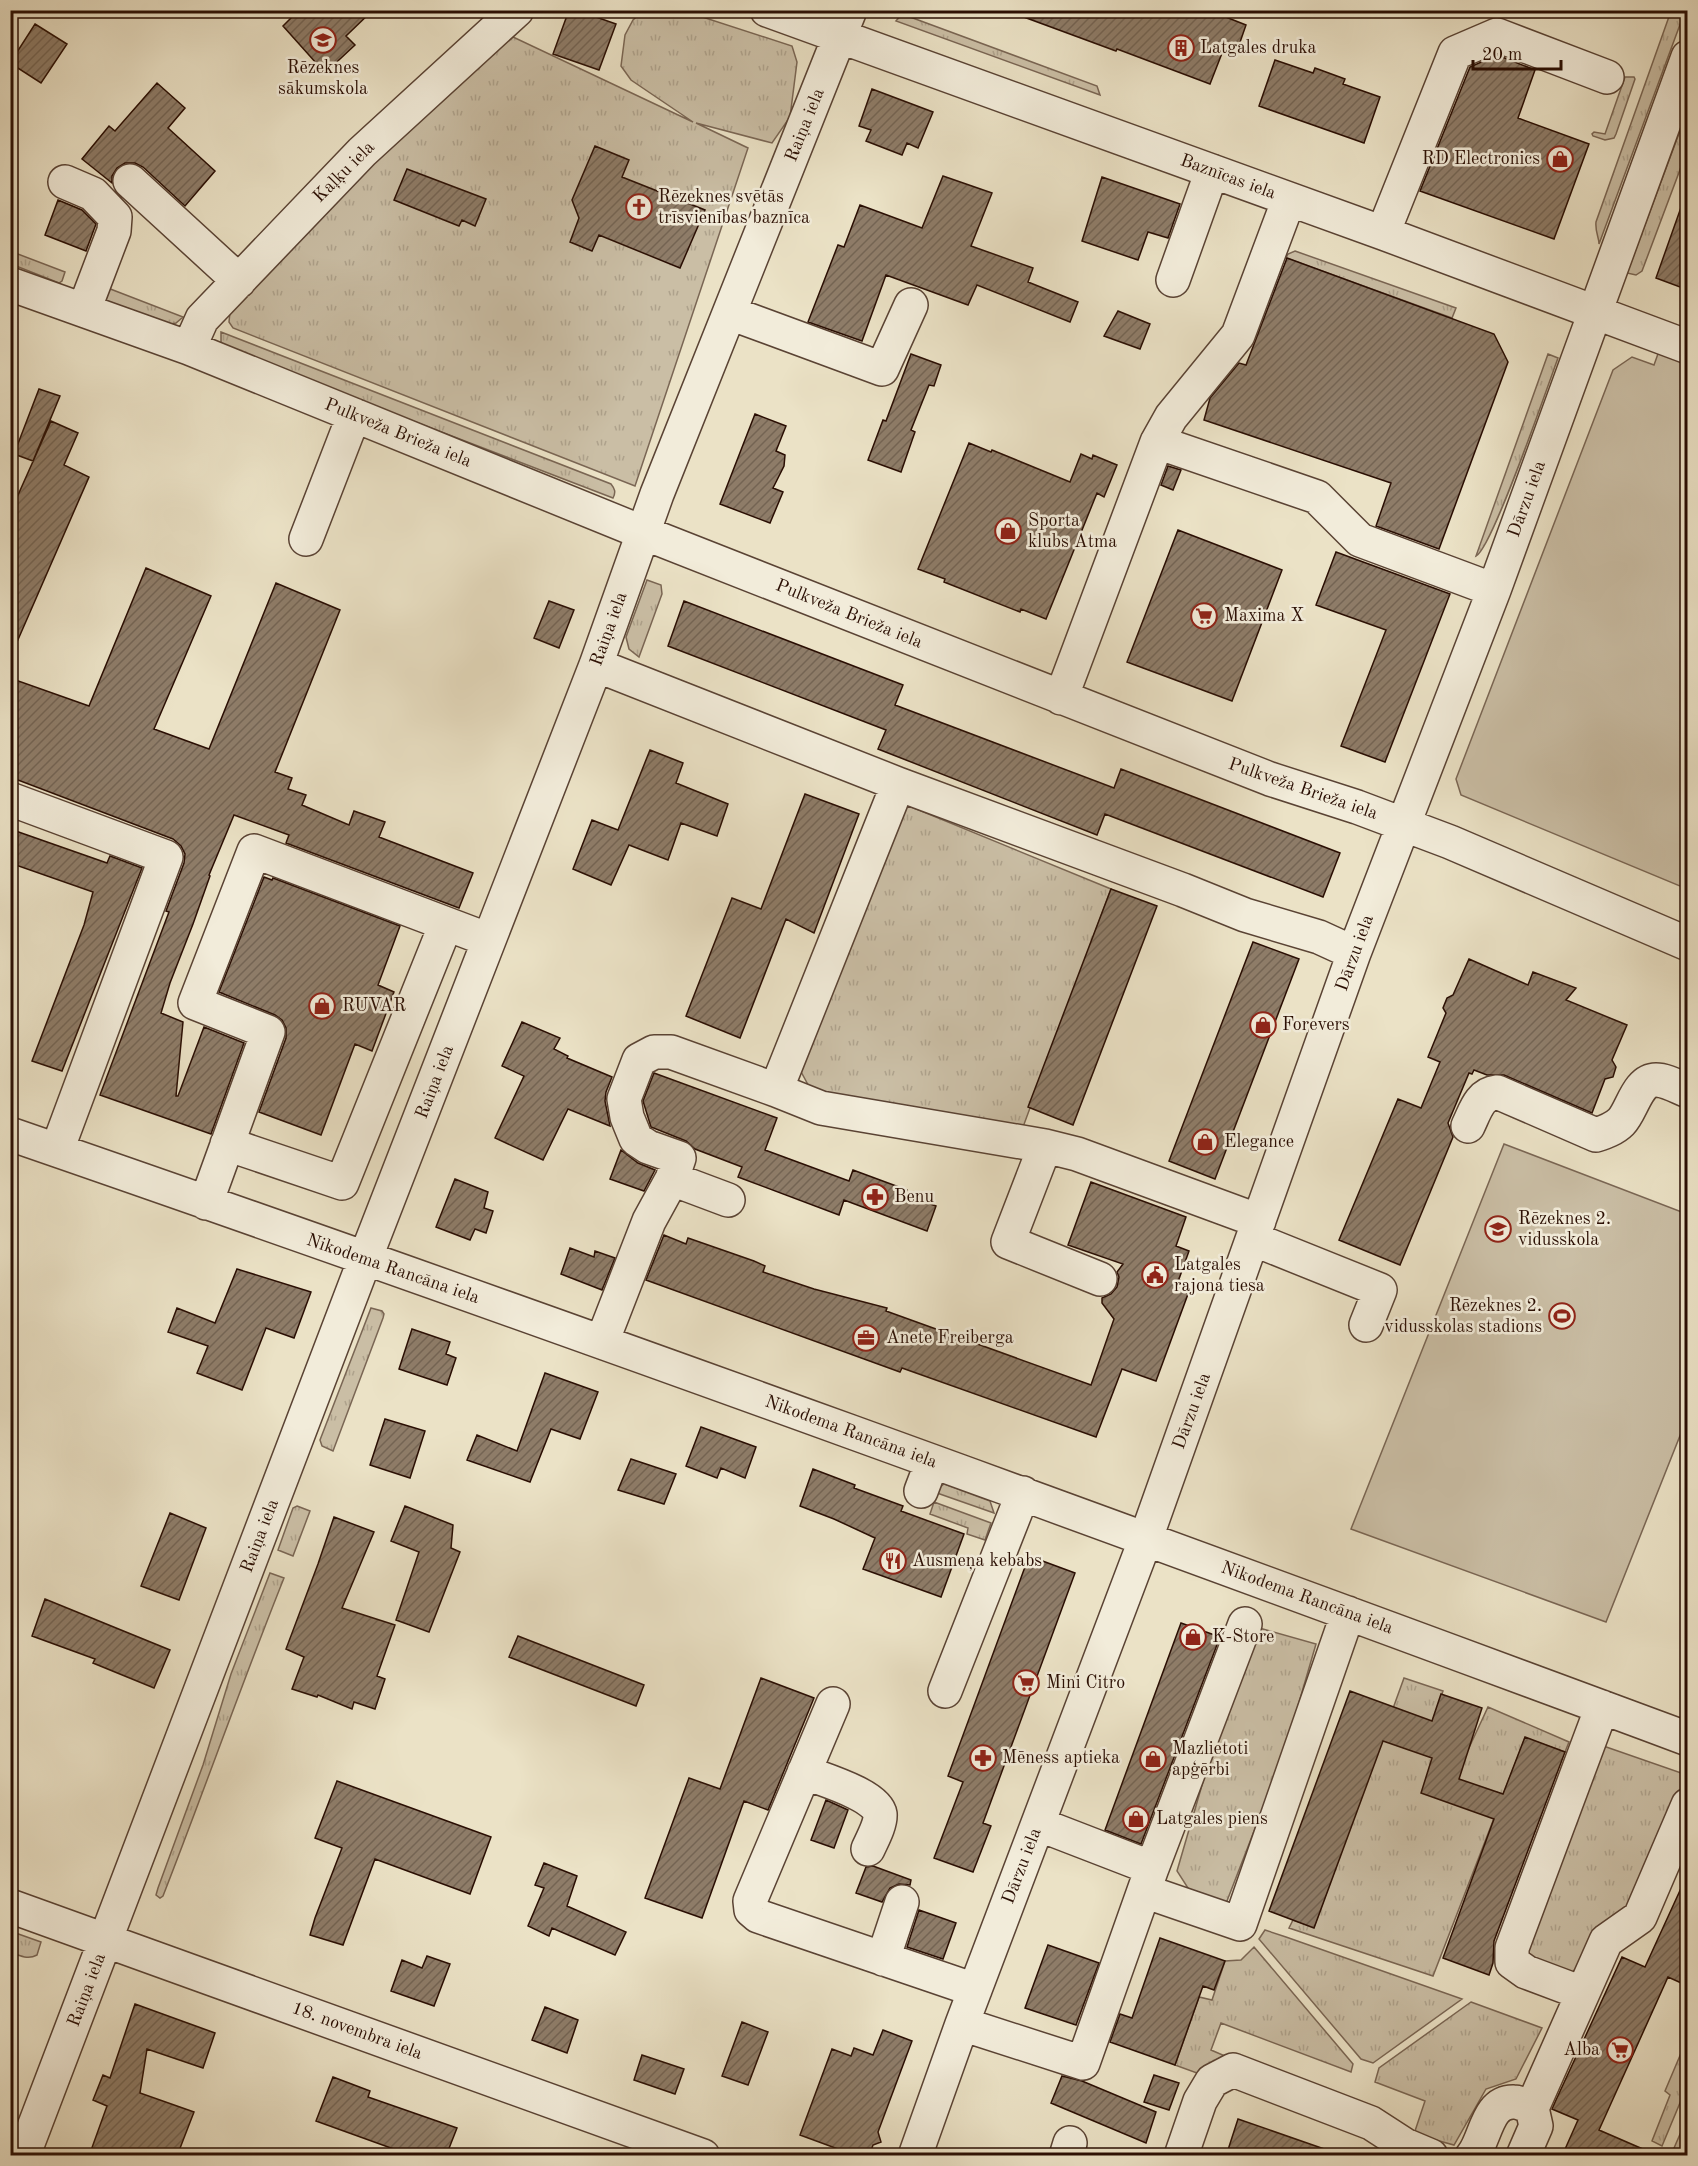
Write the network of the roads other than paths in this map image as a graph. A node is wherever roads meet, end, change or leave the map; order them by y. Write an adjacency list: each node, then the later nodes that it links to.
1 (517, 10): 12 (street, Kaļķu iela)
2 (767, 10): 3 (street, Baznīcas iela)
3 (845, 24): 6 (street, Baznīcas iela); 17 (street, Raiņa iela)
4 (1688, 57): 16 (street, Dārzu iela)
5 (1607, 77): 10 (street)
6 (1212, 171): 9 (street, Baznīcas iela); 11 (street)
7 (130, 181): 12 (street)
8 (64, 182): 15 (street)
9 (1289, 199): 10 (street, Baznīcas iela); 21 (street)
10 (1383, 233): 16 (street, Baznīcas iela)
11 (1173, 280)
12 (239, 281): 19 (street, Kaļķu iela)
13 (10, 284): 15 (street, Pulkveža Brieža iela)
14 (911, 305): 17 (street)
15 (84, 310): 19 (street, Pulkveža Brieža iela)
16 (1596, 311): 18 (street, Baznīcas iela); 24 (street, Dārzu iela)
17 (730, 313): 22 (street, Raiņa iela)
18 (1688, 347)
19 (189, 348): 20 (street, Pulkveža Brieža iela)
20 (354, 415): 22 (street, Pulkveža Brieža iela); 23 (street)
21 (1157, 442): 24 (street); 26 (street)
22 (644, 533): 25 (street, Raiņa iela); 26 (street, Pulkveža Brieža iela)
23 (306, 539)
24 (1494, 590): 29 (street, Dārzu iela)
25 (596, 665): 27 (street); 31 (street, Raiņa iela)
26 (1061, 698): 29 (street, Pulkveža Brieža iela)
27 (898, 784): 33 (street); 34 (street)
28 (10, 799): 40 (street)
29 (1403, 824): 32 (street, Pulkveža Brieža iela); 33 (street, Dārzu iela)
30 (446, 924): 31 (street); 38 (street); 38 (street)
31 (489, 940): 45 (street, Raiņa iela)
32 (1688, 944)
33 (1354, 953): 44 (street, Dārzu iela)
34 (776, 1090): 39 (street); 41 (street)
35 (1688, 1091): 36 (street)
36 (1468, 1126)
37 (10, 1134): 40 (street, Nikodema Rancāna iela)
38 (227, 1144): 43 (street)
39 (1045, 1146): 44 (street); 46 (street)
40 (57, 1150): 43 (street, Nikodema Rancāna iela)
41 (672, 1179): 42 (street); 48 (street)
42 (728, 1200)
43 (206, 1203): 45 (street, Nikodema Rancāna iela)
44 (1256, 1230): 47 (street); 50 (street, Dārzu iela)
45 (365, 1259): 48 (street, Nikodema Rancāna iela); 64 (street, Raiņa iela)
46 (1100, 1279)
47 (1366, 1325)
48 (602, 1342): 49 (street, Nikodema Rancāna iela)
49 (1023, 1493): 50 (street, Nikodema Rancāna iela); 53 (street)
50 (1146, 1538): 51 (street, Nikodema Rancāna iela); 59 (street, Dārzu iela)
51 (1348, 1613): 55 (street, Nikodema Rancāna iela); 61 (street)
52 (1245, 1624): 61 (street)
53 (945, 1691)
54 (833, 1704): 57 (street)
55 (1602, 1707): 56 (street, Nikodema Rancāna iela); 67 (street)
56 (1688, 1739)
57 (804, 1772): 60 (street); 65 (street)
58 (1688, 1805): 67 (street)
59 (1038, 1824): 61 (street); 66 (street, Dārzu iela)
60 (868, 1849)
61 (1148, 1879): 68 (street)
62 (902, 1902): 65 (street)
63 (10, 1906): 64 (street, 18. novembra iela)
64 (105, 1941): 70 (street, Raiņa iela); 71 (street, 18. novembra iela)
65 (883, 1959): 66 (street)
66 (975, 1990): 68 (street, Dārzu iela)
67 (1582, 1993): 69 (street)
68 (962, 2024): 72 (street, Dārzu iela)
69 (1532, 2108): 75 (street); 76 (street)
70 (23, 2156)
71 (703, 2156)
72 (915, 2156)
73 (1181, 2156): 74 (street)
74 (1431, 2156)
75 (1472, 2156)
76 (1523, 2156)

